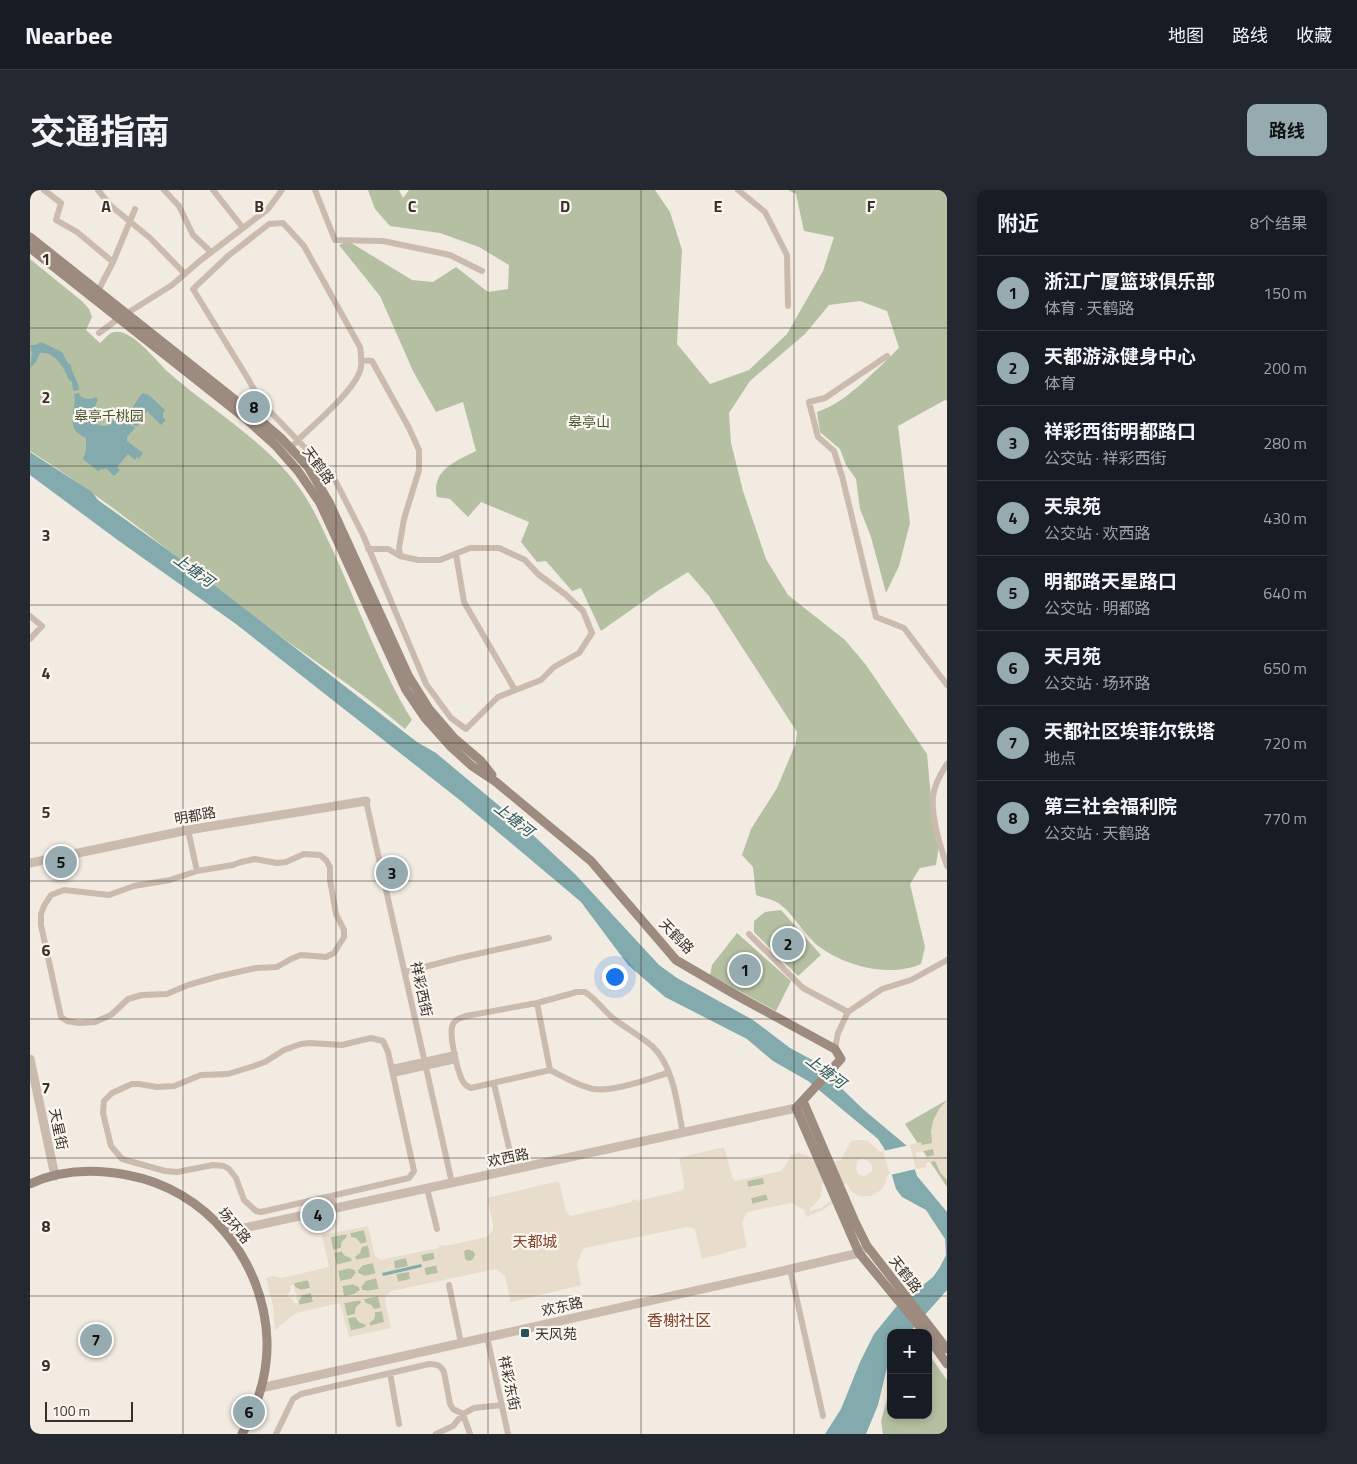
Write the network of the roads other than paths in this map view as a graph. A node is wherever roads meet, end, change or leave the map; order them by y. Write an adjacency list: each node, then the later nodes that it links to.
1 (44, 190): 14 (street)
2 (98, 190): 9 (street)
3 (164, 190): 13 (street)
4 (213, 190): 10 (street)
5 (282, 190): 10 (street)
6 (315, 190): 15 (street)
7 (738, 190): 18 (street)
8 (135, 208): 9 (street)
9 (129, 221): 14 (street); 16 (street)
10 (243, 228): 13 (street)
11 (30, 237): 17 (main road, 天鹤路)
12 (30, 248): 19 (main road, 天鹤路)
13 (211, 252): 16 (street)
14 (113, 262): 17 (street)
15 (482, 271)
16 (185, 274): 19 (street)
17 (98, 291): 19 (main road, 天鹤路)
18 (788, 306)
19 (123, 316): 20 (street); 24 (main road, 天鹤路); 33 (main road, 天鹤路)
20 (99, 333)
21 (887, 356): 30 (street)
22 (361, 360): 23 (street); 23 (street); 27 (street)
23 (298, 440): 24 (street); 25 (street)
24 (290, 448): 33 (main road, 天鹤路)
25 (368, 549): 27 (street); 31 (street)
26 (456, 554): 27 (street); 31 (street); 31 (street)
27 (400, 556)
28 (30, 616): 29 (street)
29 (30, 639)
30 (947, 685)
31 (516, 690)
32 (947, 764): 37 (street)
33 (496, 782): 45 (main road, 天鹤路)
34 (366, 801): 35 (street, 明都路); 42 (street, 祥彩西街)
35 (188, 830): 36 (street, 明都路); 38 (street)
36 (30, 863)
37 (947, 866)
38 (197, 872): 38 (street)
39 (749, 934): 44 (street)
40 (549, 938): 42 (street)
41 (947, 960): 44 (street)
42 (405, 972): 48 (street, 祥彩西街)
43 (537, 1003): 46 (street); 49 (street); 51 (street)
44 (848, 1012): 45 (street)
45 (835, 1049): 53 (main road)
46 (456, 1057): 48 (street); 52 (street)
47 (30, 1059): 56 (street, 天星街)
48 (425, 1064): 50 (street); 57 (street, 祥彩西街)
49 (550, 1070): 51 (street); 52 (street)
50 (392, 1071): 60 (street); 60 (street)
51 (668, 1073): 54 (street)
52 (494, 1084): 55 (street)
53 (799, 1104): 54 (street, 欢西路); 64 (main road, 天鹤路); 65 (main road, 天鹤路)
54 (683, 1133): 55 (street, 欢西路)
55 (514, 1170): 57 (street, 欢西路)
56 (55, 1176): 58 (main road, 场环路); 63 (main road, 场环路)
57 (452, 1183): 59 (street, 欢西路)
58 (30, 1184)
59 (427, 1188): 61 (street, 欢西路); 62 (street)
60 (331, 1196): 61 (street)
61 (334, 1209): 63 (street, 欢西路)
62 (437, 1229)
63 (226, 1232): 78 (main road, 场环路)
64 (868, 1246): 65 (street, 欢东路); 68 (main road, 天鹤路)
65 (859, 1253): 66 (street, 欢东路); 68 (main road, 天鹤路)
66 (790, 1269): 70 (street, 欢东路); 81 (street)
67 (449, 1285): 71 (street)
68 (898, 1292): 69 (main road, 天鹤路); 73 (main road, 天鹤路)
69 (922, 1329)
70 (487, 1337): 71 (street, 欢东路); 79 (street, 祥彩东街)
71 (461, 1343): 76 (street, 欢东路)
72 (932, 1343): 74 (main road)
73 (947, 1349)
74 (947, 1364)
75 (390, 1373): 77 (street); 80 (street); 82 (street)
76 (322, 1374): 77 (street); 78 (street, 欢东路)
77 (324, 1387): 84 (street)
78 (261, 1388): 83 (main road, 场环路)
79 (502, 1405): 80 (street); 87 (street, 祥彩东街)
80 (463, 1414): 85 (street); 86 (street)
81 (823, 1416)
82 (399, 1424)
83 (242, 1434)
84 (276, 1434)
85 (436, 1434)
86 (470, 1434)
87 (508, 1434)

